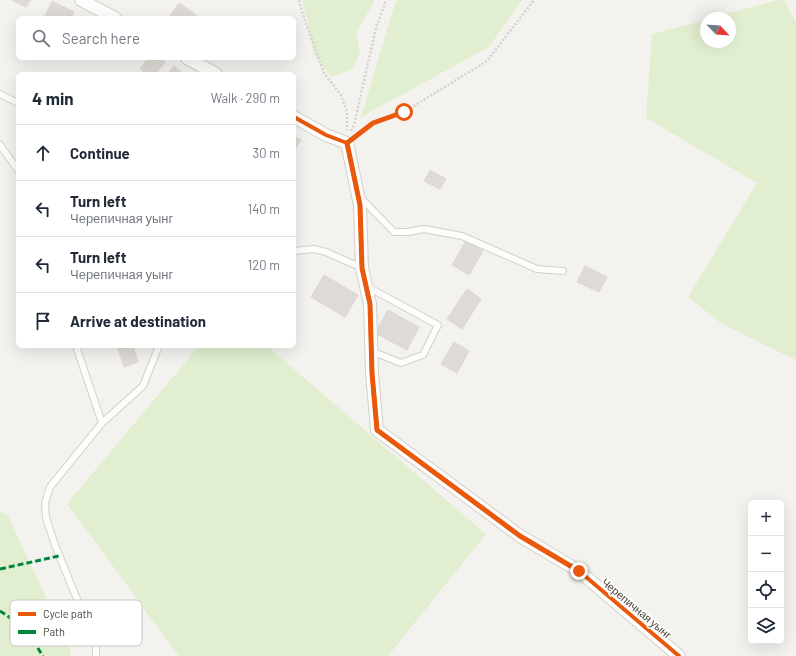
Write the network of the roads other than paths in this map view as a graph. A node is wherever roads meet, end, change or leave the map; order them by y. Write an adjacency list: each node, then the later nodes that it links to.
1 (81, 0): 2 (street)
2 (111, 16)
3 (191, 60): 4 (street)
4 (212, 72)
5 (0, 94): 6 (lane)
6 (16, 102)
7 (296, 118): 10 (street, Черепичная уынг)
8 (0, 146): 9 (lane)
9 (16, 167)
10 (357, 194): 12 (street, Черепичная уынг); 13 (lane)
11 (296, 251): 12 (lane)
12 (362, 268): 14 (street, Черепичная уынг)
13 (563, 271)
14 (366, 286): 17 (street, Черепичная уынг); 17 (lane)
15 (77, 348): 18 (lane)
16 (158, 348): 18 (lane)
17 (371, 351): 20 (street, Черепичная уынг)
18 (102, 423): 19 (lane)
19 (77, 600)
20 (679, 656)

